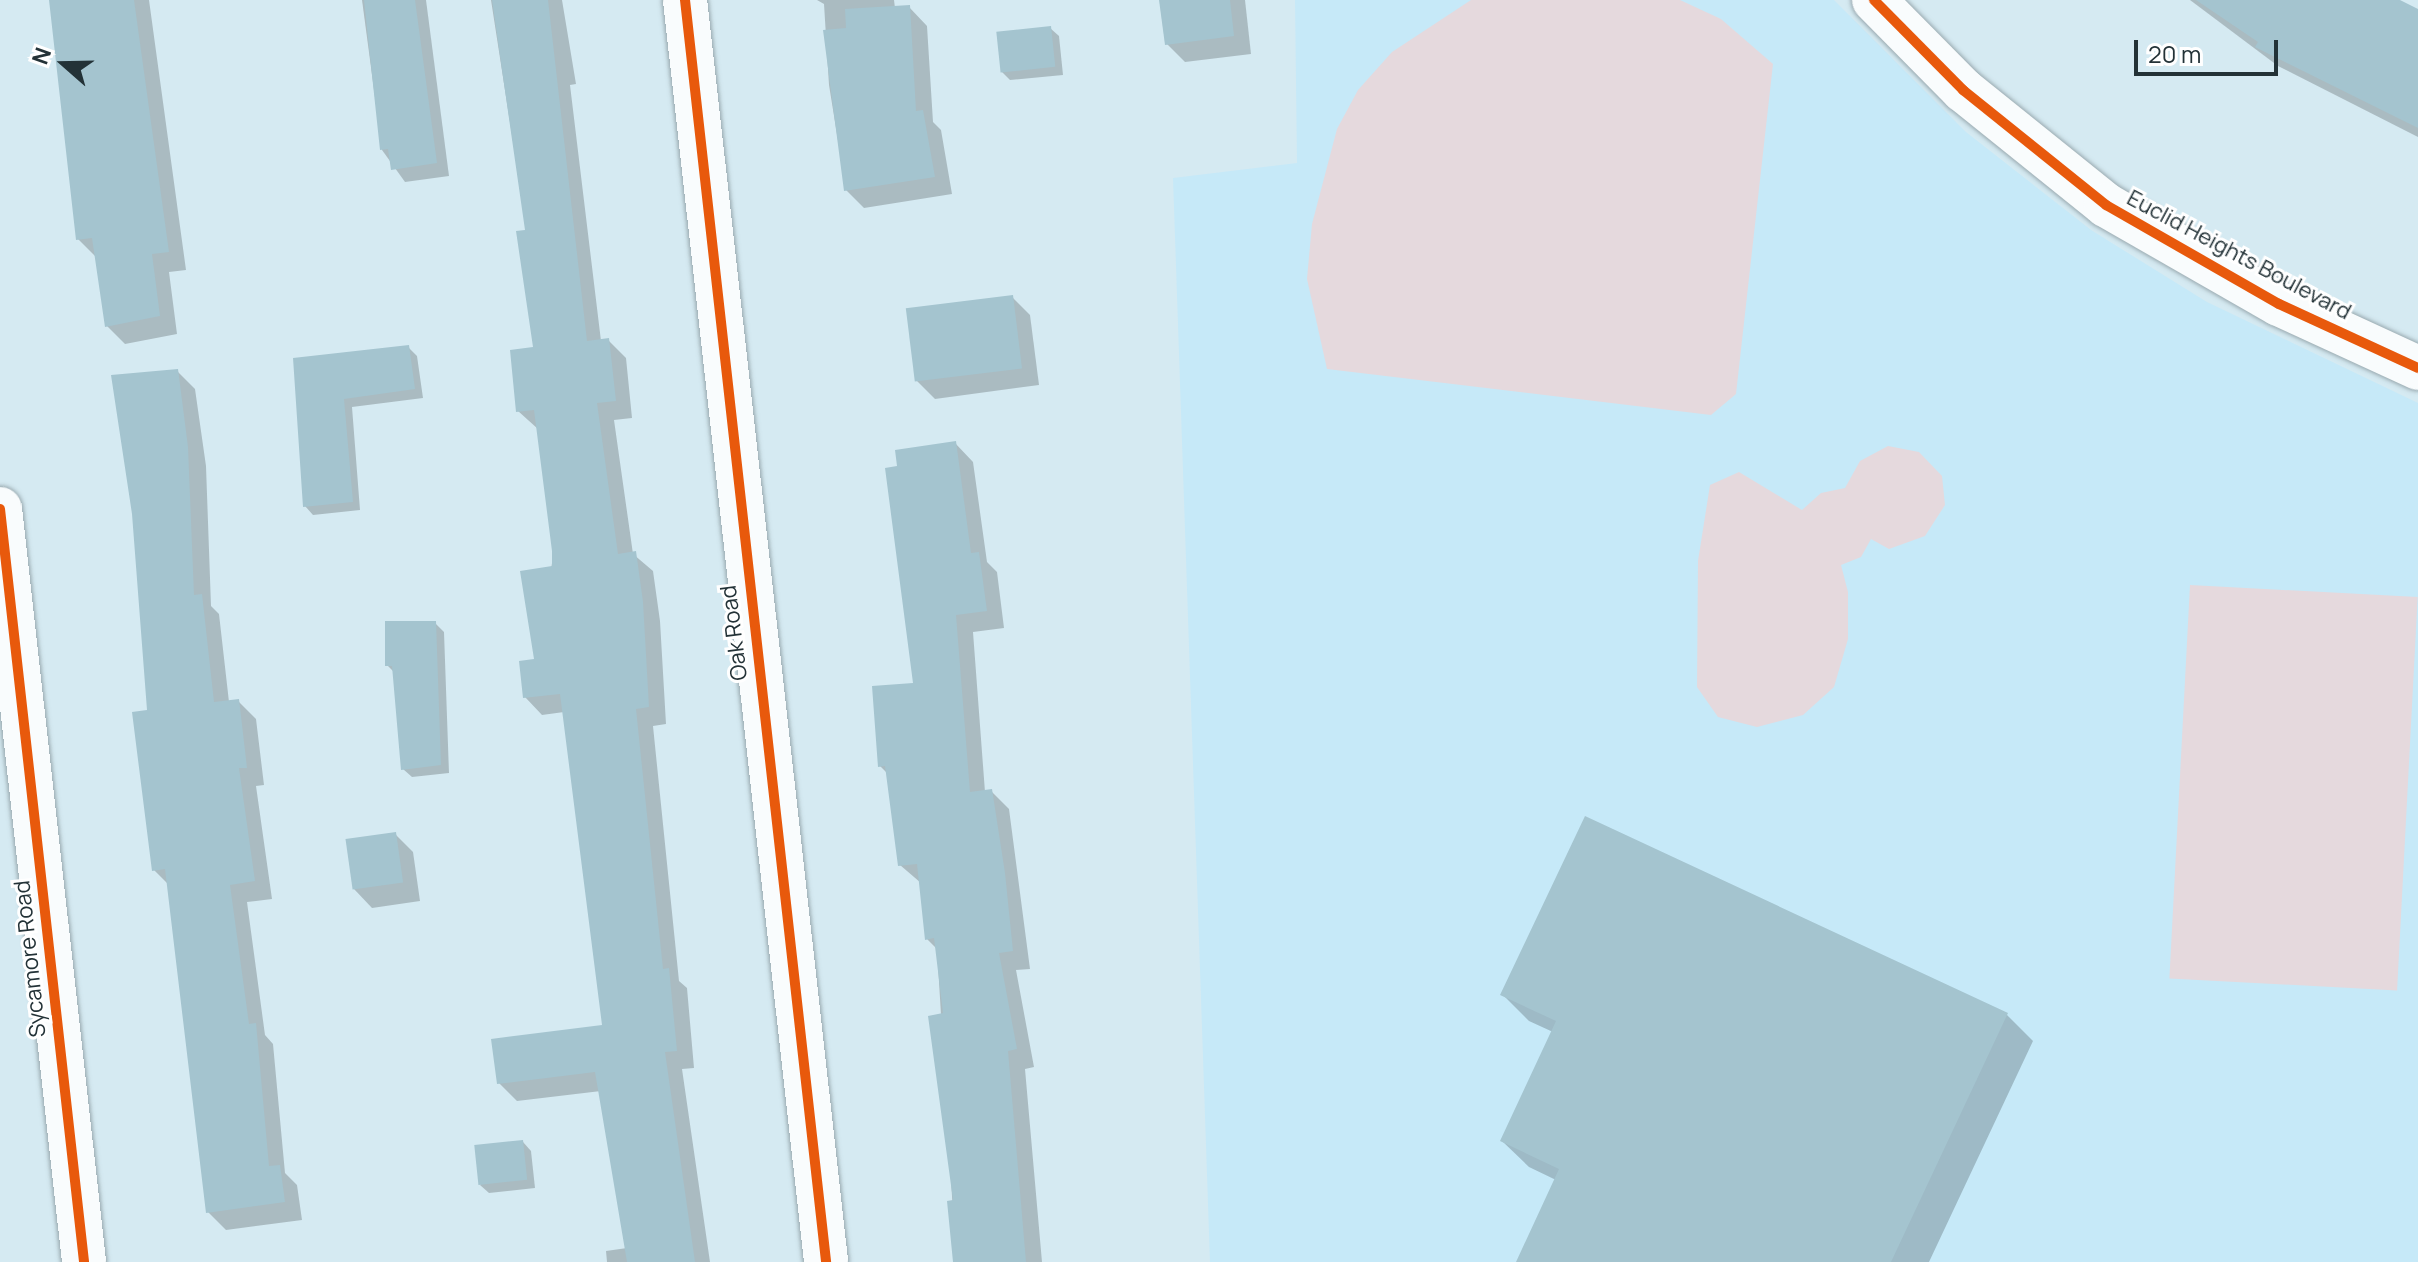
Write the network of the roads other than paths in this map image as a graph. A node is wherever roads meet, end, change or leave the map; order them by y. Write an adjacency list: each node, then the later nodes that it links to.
1 (685, 0): 6 (street, Oak Road)
2 (1874, 0): 3 (street, Euclid Heights Boulevard)
3 (2418, 368)
4 (0, 509): 5 (street, Sycamore Road)
5 (84, 1262)
6 (826, 1262)

